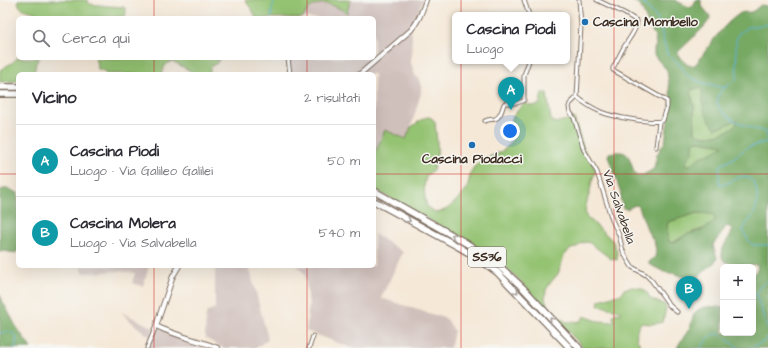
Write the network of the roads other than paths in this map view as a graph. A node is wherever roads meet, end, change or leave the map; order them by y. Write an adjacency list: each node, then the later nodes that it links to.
1 (426, 0): 9 (street)
2 (524, 0): 5 (street)
3 (580, 0): 14 (street, Via Salvabella)
4 (597, 0): 16 (street)
5 (528, 12)
6 (288, 60): 8 (street)
7 (528, 64): 15 (street)
8 (290, 72)
9 (362, 72)
10 (0, 87): 11 (highway)
11 (16, 87)
12 (0, 94): 13 (highway)
13 (16, 94)
14 (577, 96): 16 (street); 21 (street, Via Salvabella)
15 (485, 121)
16 (659, 122): 17 (street)
17 (656, 147)
18 (376, 192): 28 (highway, SS36, one-way to 18)
19 (376, 202): 27 (highway, SS36, one-way to 27)
20 (177, 268): 22 (street)
21 (677, 312)
22 (156, 326): 24 (street); 25 (street)
23 (313, 336): 26 (street)
24 (216, 347)
25 (147, 348)
26 (308, 348)
27 (570, 348)
28 (579, 348)

